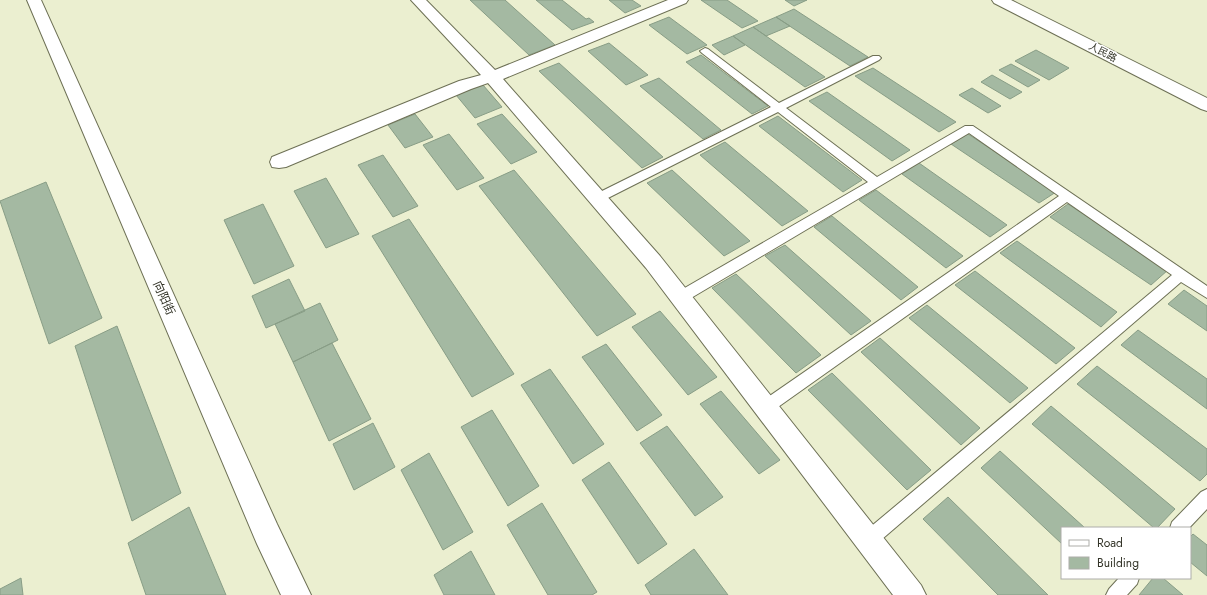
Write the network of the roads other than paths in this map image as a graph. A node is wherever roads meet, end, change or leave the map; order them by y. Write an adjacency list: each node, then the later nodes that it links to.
1 (34, 0): 22 (street, 向阳街)
2 (418, 0): 7 (street)
3 (681, 0): 7 (street)
4 (1000, 0): 8 (street, 人民路)
5 (705, 51): 9 (lane)
6 (876, 58): 9 (lane)
7 (492, 78): 10 (street); 13 (street)
8 (1207, 105)
9 (778, 108): 11 (lane); 13 (lane)
10 (279, 162)
11 (876, 182): 12 (lane); 16 (lane)
12 (1067, 196): 14 (lane); 17 (lane)
13 (598, 198): 16 (street)
14 (1182, 275): 15 (lane); 20 (lane)
15 (1207, 293)
16 (681, 297): 17 (street)
17 (766, 407): 20 (street)
18 (1207, 497): 19 (lane)
19 (1179, 527)
20 (868, 540): 23 (street)
21 (1130, 579): 24 (lane)
22 (296, 595)
23 (910, 595)
24 (1115, 595)

